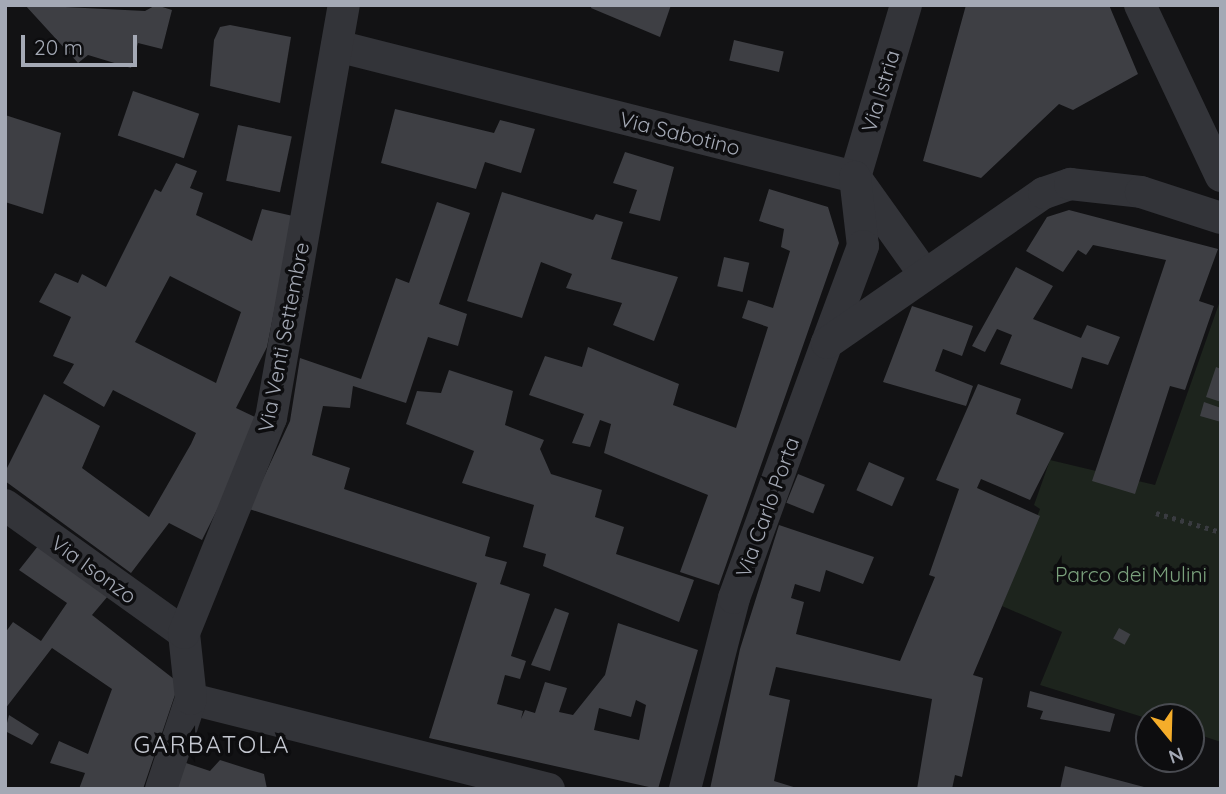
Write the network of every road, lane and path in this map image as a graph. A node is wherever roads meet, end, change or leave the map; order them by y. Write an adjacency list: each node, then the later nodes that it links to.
1 (344, 5): 4 (street, Via Venti Settembre)
2 (906, 5): 6 (street, Via Istria)
3 (1140, 5): 5 (street)
4 (337, 46): 6 (street, Via Sabotino); 13 (street, Via Venti Settembre)
5 (1221, 176)
6 (855, 177): 8 (street); 9 (street)
7 (1221, 218): 8 (street)
8 (925, 275): 9 (street)
9 (827, 343): 17 (street, Via Carlo Porta)
10 (5, 505): 13 (street, Via Isonzo)
11 (1156, 513): 12 (path)
12 (1221, 532)
13 (184, 633): 14 (street, Via Venti Settembre)
14 (191, 699): 15 (street); 16 (street)
15 (161, 789)
16 (549, 789)
17 (685, 789)

